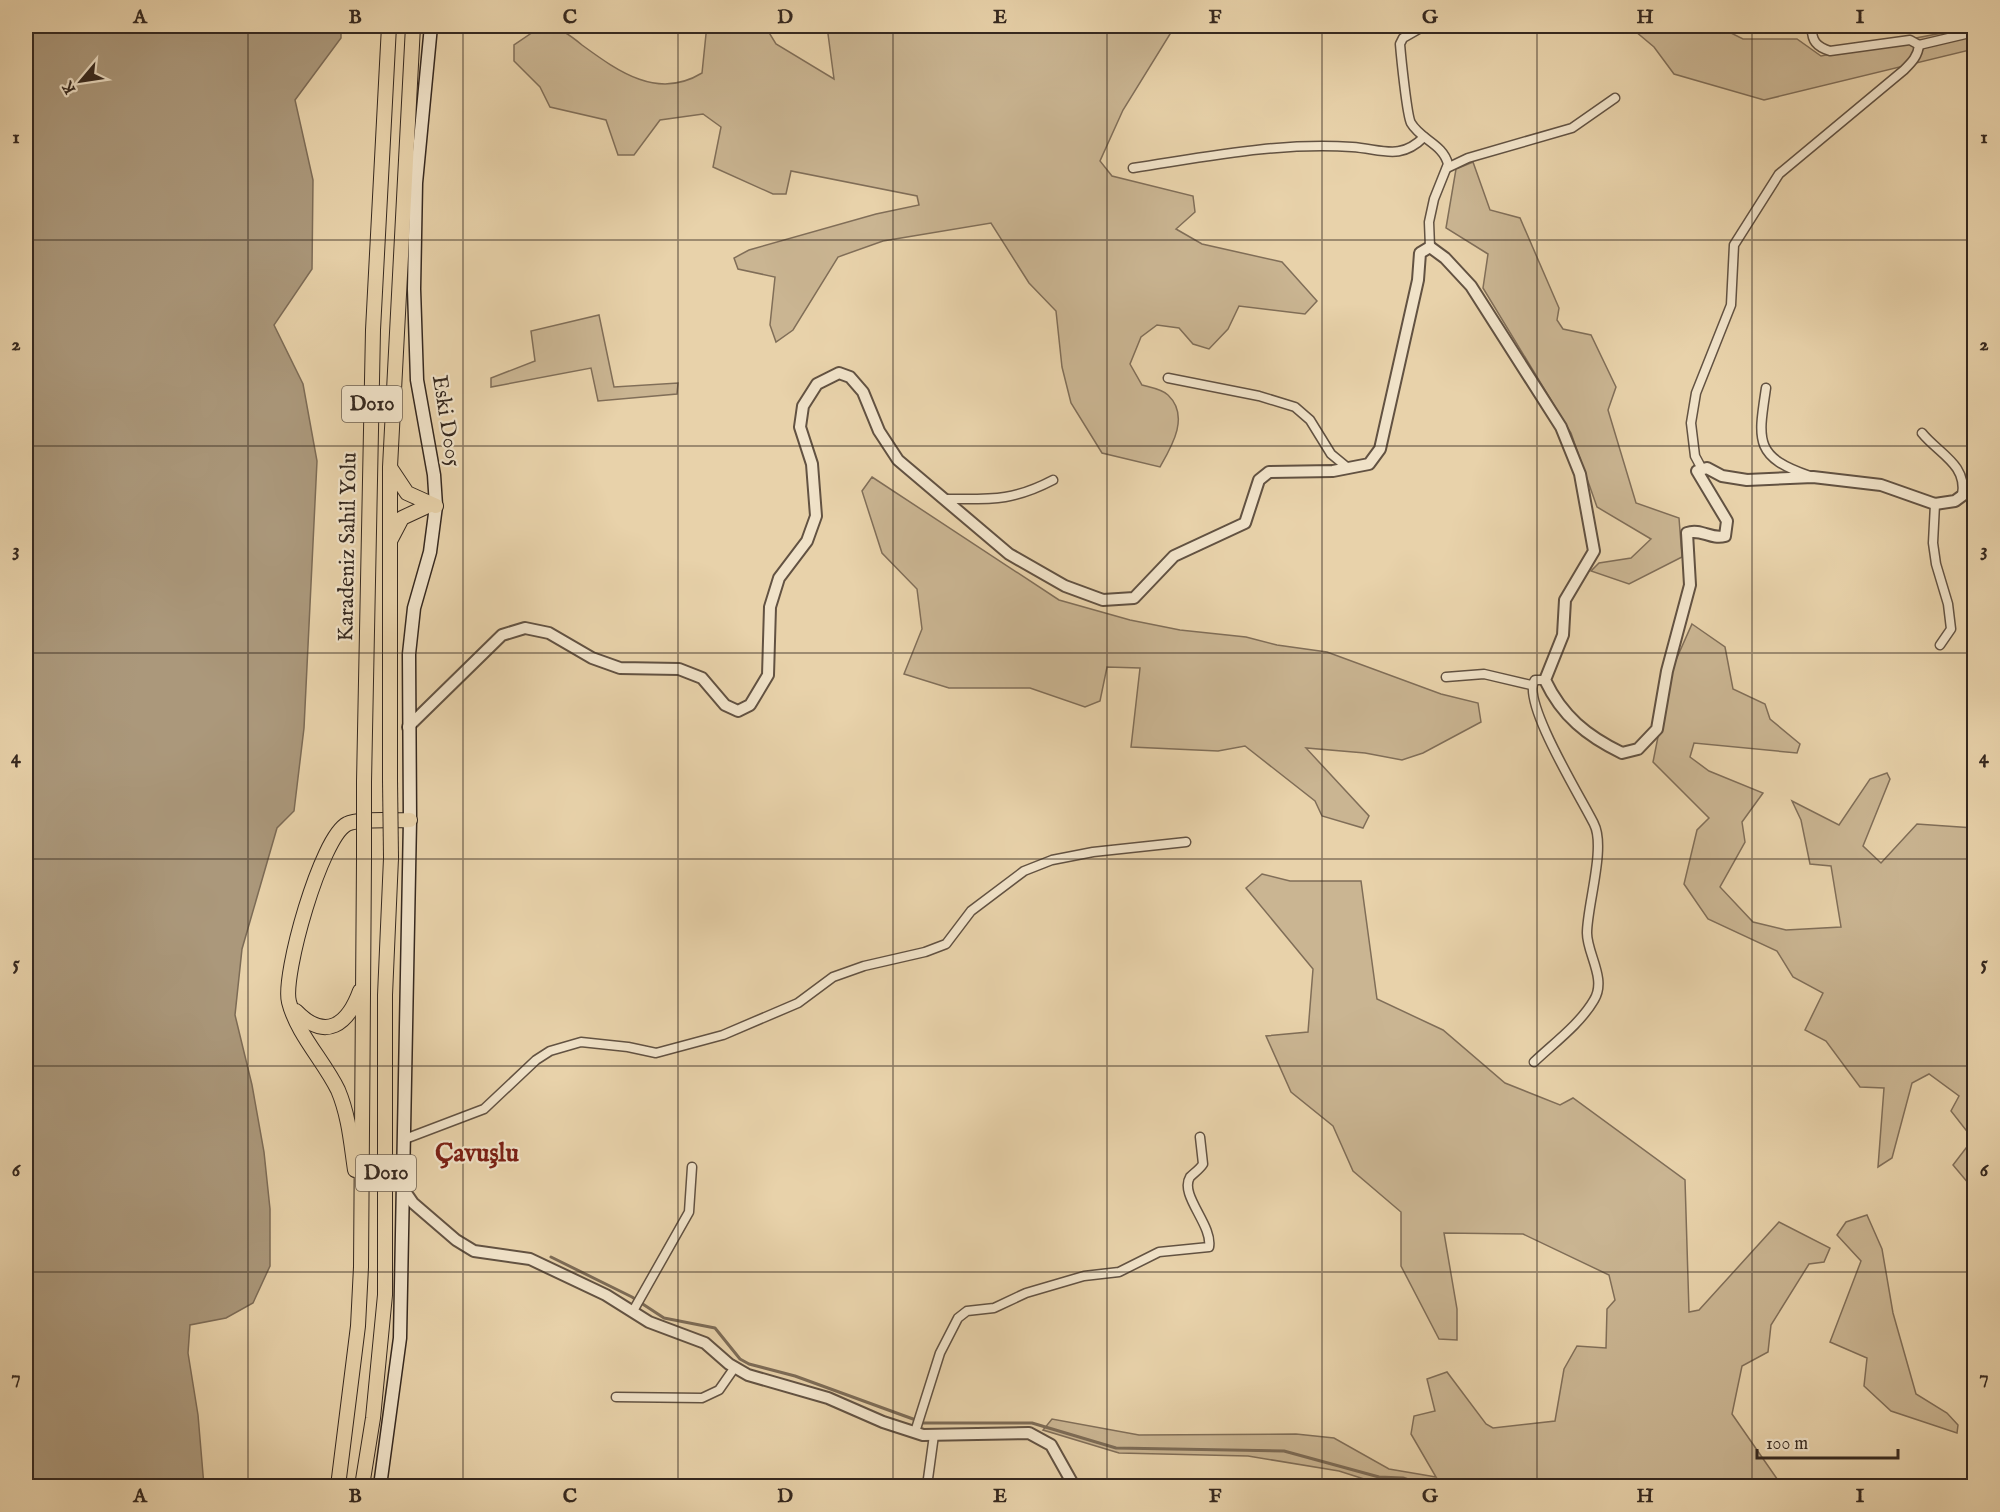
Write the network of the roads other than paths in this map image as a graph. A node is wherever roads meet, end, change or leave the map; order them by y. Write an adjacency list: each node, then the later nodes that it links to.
1 (389, 26): 36 (highway, Karadeniz Sahil Yolu / D010, bridge)
2 (413, 26): 18 (highway, Karadeniz Sahil Yolu / D010)
3 (431, 26): 27 (main road, Eski D005)
4 (465, 26): 5 (street)
5 (520, 26)
6 (1424, 26): 11 (street)
7 (1812, 26): 9 (street)
8 (1974, 32): 9 (street)
9 (1919, 45): 20 (street)
10 (1615, 98): 13 (street)
11 (1424, 137): 12 (street); 13 (street)
12 (1133, 168)
13 (1447, 168): 14 (street)
14 (1430, 247): 19 (street); 31 (street)
15 (1168, 378): 19 (street)
16 (1766, 388): 21 (street)
17 (1922, 433): 24 (street)
18 (390, 467): 27 (highway); 28 (highway, D010)
19 (1348, 468): 25 (street)
20 (1702, 470): 21 (street); 31 (street)
21 (1813, 477): 26 (street)
22 (1053, 480): 25 (street)
23 (1974, 487): 24 (street)
24 (1962, 495): 26 (street)
25 (943, 499): 33 (street)
26 (1935, 504): 29 (street)
27 (433, 505): 28 (highway); 33 (main road, Eski D005)
28 (388, 544): 50 (highway, D010, bridge)
29 (1940, 645)
30 (1446, 677): 32 (street)
31 (1545, 680): 32 (street)
32 (1532, 685): 38 (street)
33 (408, 727): 34 (main road, Eski D005)
34 (410, 820): 37 (highway); 40 (main road, Eski D005)
35 (1186, 842): 40 (street)
36 (364, 981): 37 (highway); 43 (highway, D010)
37 (287, 990): 43 (highway)
38 (1534, 1062)
39 (1200, 1137): 47 (street)
40 (405, 1139): 42 (main road, Eski D005)
41 (692, 1167): 44 (street)
42 (404, 1190): 44 (street); 51 (main road, Eski D005)
43 (362, 1210): 49 (highway, D010)
44 (633, 1311): 45 (street)
45 (735, 1367): 46 (street); 47 (street)
46 (616, 1397)
47 (915, 1432): 48 (street)
48 (934, 1435): 52 (street); 53 (street)
49 (338, 1486)
50 (362, 1486)
51 (380, 1486)
52 (927, 1486)
53 (1074, 1486)

